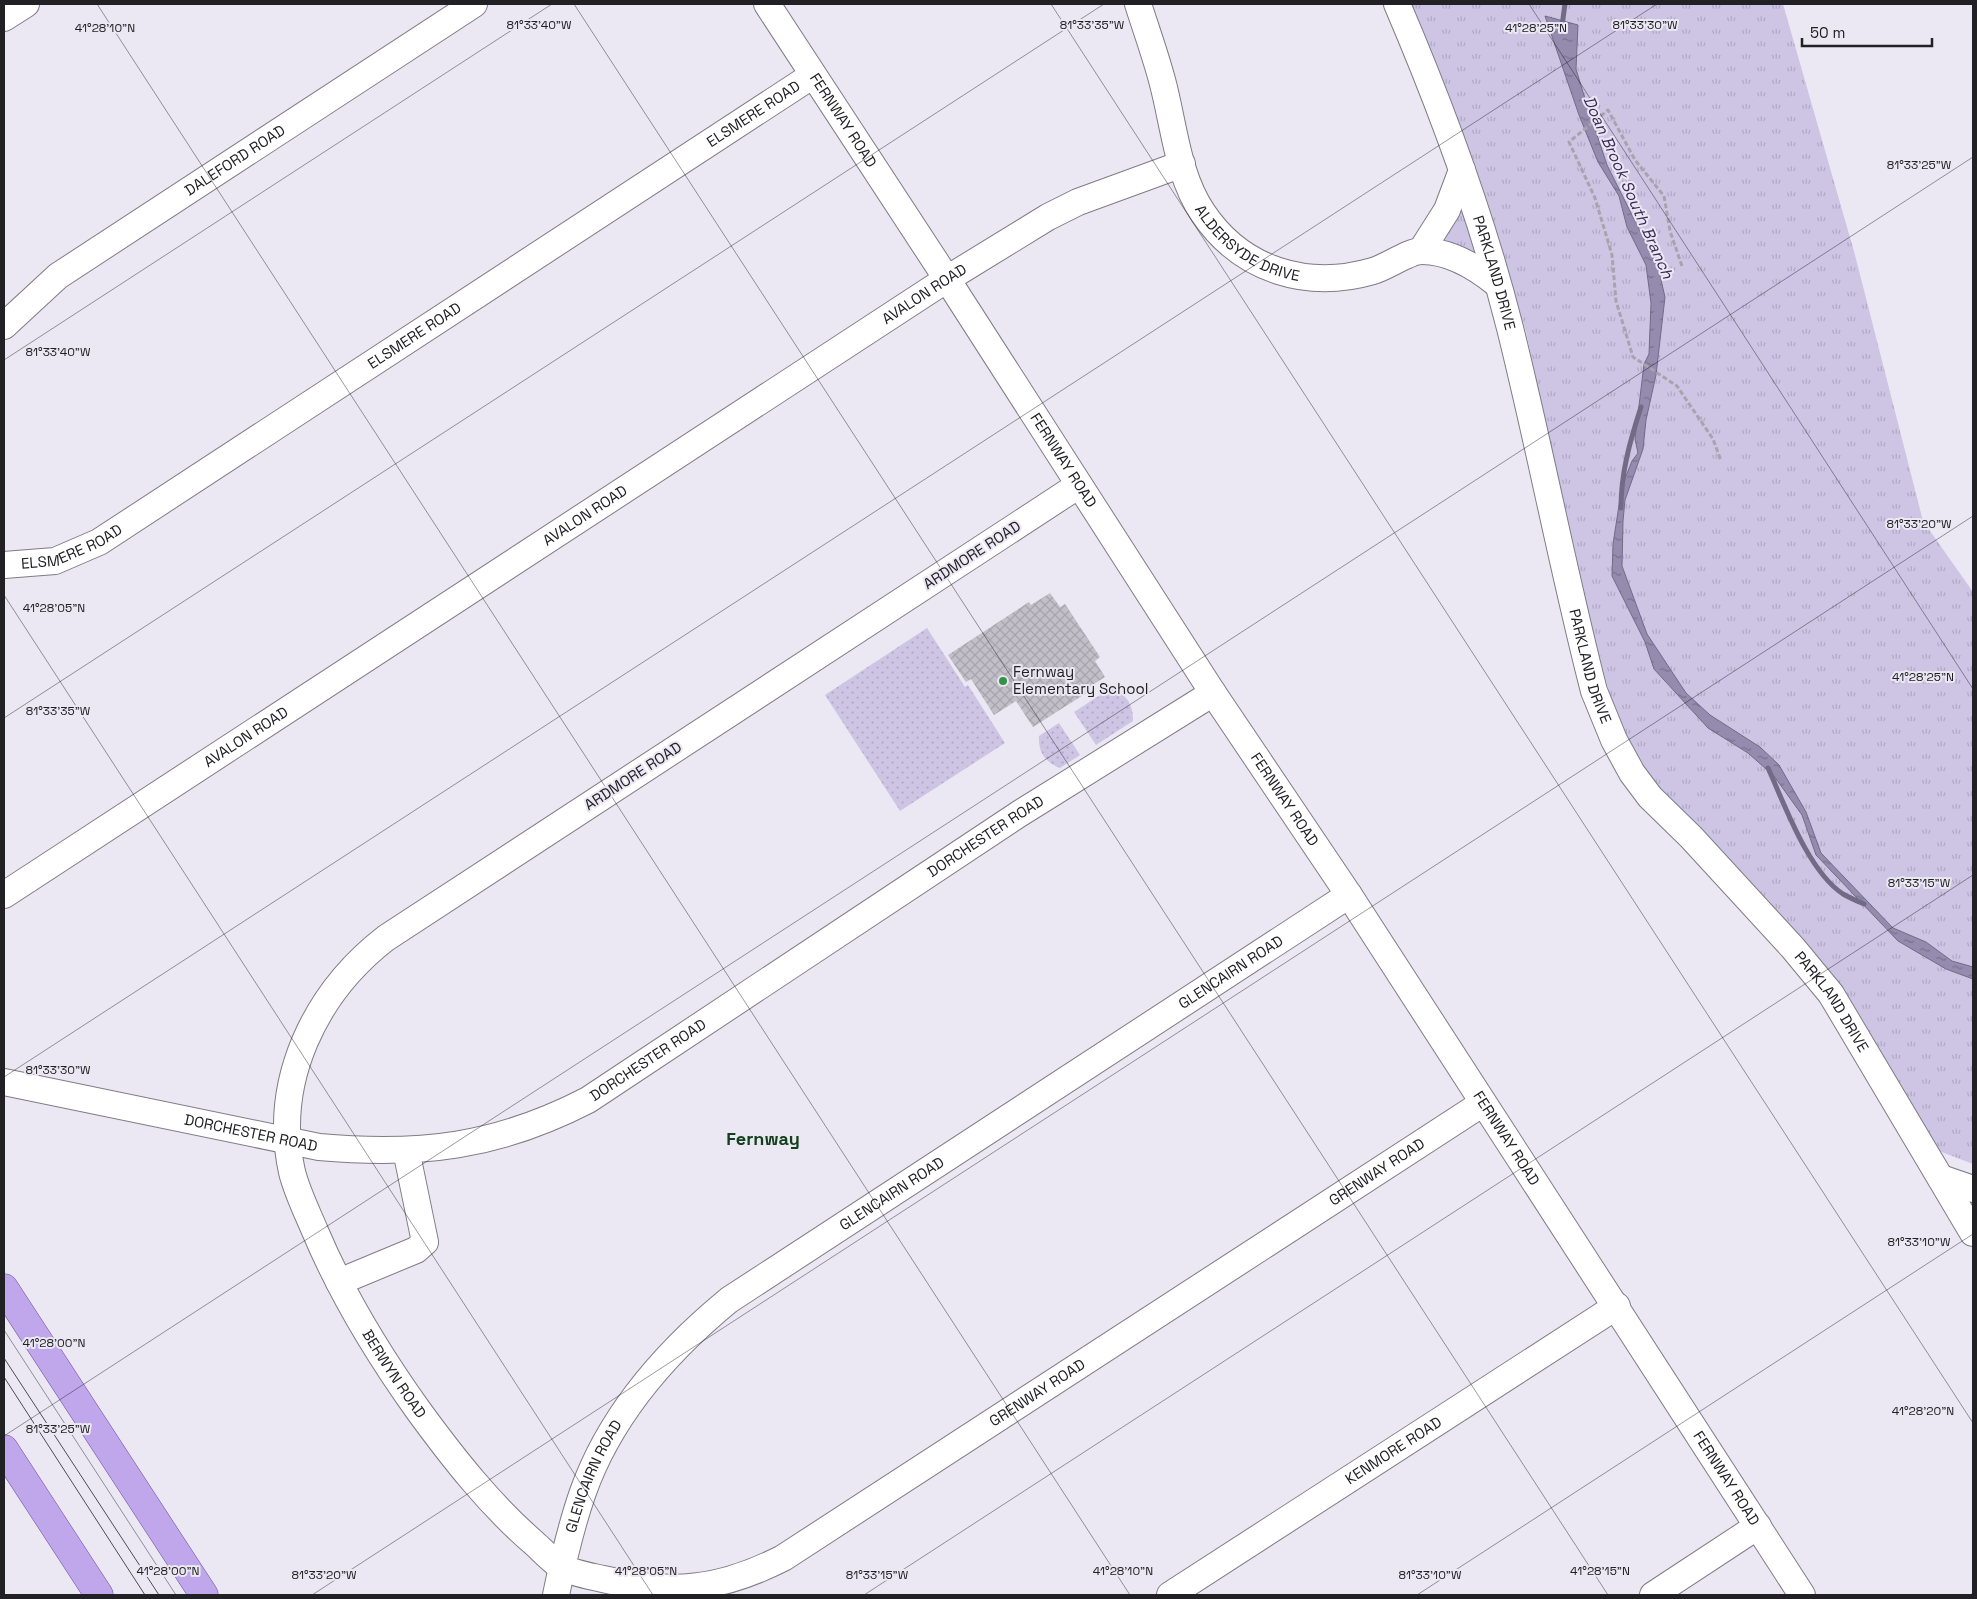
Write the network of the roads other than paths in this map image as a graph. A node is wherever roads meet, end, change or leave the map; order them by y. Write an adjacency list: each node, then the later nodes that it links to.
1 (26, 4): 6 (street)
2 (474, 4): 13 (street, DALEFORD ROAD)
3 (767, 4): 7 (street, FERNWAY ROAD)
4 (1138, 4): 8 (street, ALDERSYDE DRIVE)
5 (1397, 4): 9 (street, PARKLAND DRIVE)
6 (4, 18)
7 (813, 75): 11 (street, FERNWAY ROAD); 15 (street, ELSMERE ROAD)
8 (1182, 164): 10 (street, ALDERSYDE DRIVE); 11 (street, AVALON ROAD)
9 (1462, 170): 10 (street); 12 (street, PARKLAND DRIVE)
10 (1421, 251): 12 (street)
11 (947, 279): 14 (street, FERNWAY ROAD); 17 (street, AVALON ROAD)
12 (1497, 284): 23 (street, PARKLAND DRIVE)
13 (4, 326)
14 (1079, 485): 16 (street, FERNWAY ROAD); 21 (street, ARDMORE ROAD)
15 (4, 565)
16 (1213, 693): 18 (street, FERNWAY ROAD); 22 (street, DORCHESTER ROAD)
17 (4, 895)
18 (1349, 895): 20 (street, FERNWAY ROAD); 31 (street, GLENCAIRN ROAD)
19 (4, 1082): 21 (street, DORCHESTER ROAD)
20 (1483, 1103): 28 (street, FERNWAY ROAD); 31 (street, GRENWAY ROAD)
21 (288, 1142): 22 (street, DORCHESTER ROAD); 26 (street, BERWYN ROAD)
22 (406, 1150): 26 (street)
23 (1941, 1178): 24 (street); 25 (street, PARKLAND DRIVE)
24 (1973, 1188)
25 (1973, 1233)
26 (339, 1282): 31 (street, BERWYN ROAD)
27 (4, 1288): 33 (main road)
28 (1616, 1306): 30 (street, FERNWAY ROAD); 35 (street, KENMORE ROAD)
29 (4, 1449): 32 (main road)
30 (1758, 1526): 36 (street); 37 (street, FERNWAY ROAD)
31 (562, 1567): 34 (street, GLENCAIRN ROAD)
32 (99, 1595)
33 (204, 1595)
34 (556, 1595)
35 (1170, 1595)
36 (1653, 1595)
37 (1802, 1595)

